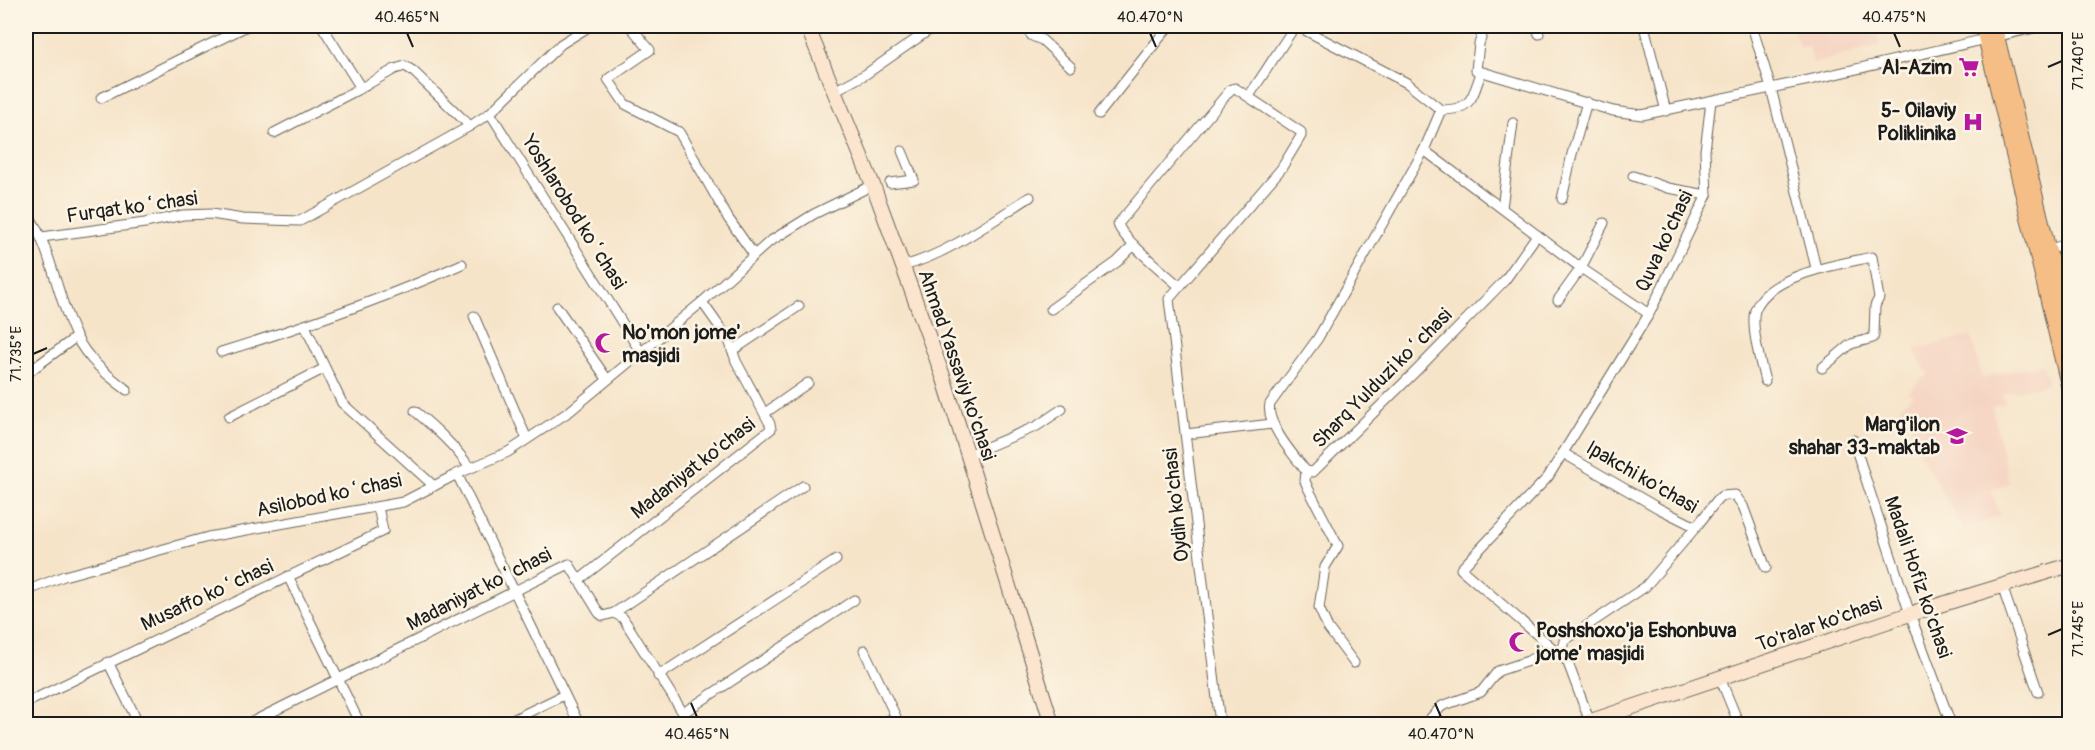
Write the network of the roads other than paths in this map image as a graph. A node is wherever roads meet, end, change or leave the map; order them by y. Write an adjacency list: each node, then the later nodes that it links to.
1 (247, 26): 21 (street)
2 (322, 26): 17 (street)
3 (590, 26): 26 (street)
4 (630, 26): 47 (street)
5 (807, 26): 19 (main road, Ahmad Yassaviy ko'chasi)
6 (935, 26): 19 (street)
7 (1024, 26): 15 (street)
8 (1169, 26): 27 (street)
9 (1296, 26): 20 (street); 24 (street)
10 (1485, 26): 16 (street)
11 (1644, 26): 25 (street)
12 (1752, 26): 18 (street)
13 (2042, 26): 14 (street)
14 (1990, 32): 18 (street); 46 (main road); 73 (main road)
15 (1071, 67)
16 (1481, 73): 23 (street); 24 (street)
17 (361, 88): 29 (street); 30 (street)
18 (1771, 88): 22 (street); 51 (street)
19 (834, 91): 35 (main road, Ahmad Yassaviy ko'chasi)
20 (1250, 96): 45 (street); 52 (street, Oydin ko'chasi)
21 (101, 98)
22 (1711, 101): 25 (street); 36 (street, Quva ko'chasi)
23 (1587, 102): 25 (street); 38 (street)
24 (1441, 110): 31 (street)
25 (1666, 111)
26 (490, 113): 29 (street); 63 (street, Yoshlarobod koʻchasi)
27 (1099, 114)
28 (1513, 123): 39 (street)
29 (470, 126): 43 (street, Furqat koʻchasi)
30 (274, 133)
31 (1424, 150): 39 (street); 78 (street)
32 (902, 151): 34 (street)
33 (1633, 176): 36 (street)
34 (890, 183)
35 (873, 185): 47 (street, Asilobod koʻchasi); 49 (main road, Ahmad Yassaviy ko'chasi)
36 (1707, 195): 58 (street, Quva ko'chasi)
37 (1030, 197): 49 (street)
38 (1562, 199)
39 (1502, 208): 42 (street)
40 (26, 211): 43 (street, Furqat koʻchasi)
41 (1604, 223): 50 (street)
42 (1537, 235): 50 (street); 85 (street, Sharq Yulduzi koʻchasi)
43 (42, 237): 62 (street, Furqat koʻchasi)
44 (2070, 244): 46 (street)
45 (1134, 245): 52 (street); 57 (street)
46 (2048, 249): 61 (main road)
47 (754, 255): 54 (street, Asilobod koʻchasi)
48 (462, 264): 60 (street)
49 (903, 266): 83 (main road, Ahmad Yassaviy ko'chasi)
50 (1581, 268): 53 (street); 58 (street)
51 (1816, 268): 67 (street); 70 (street)
52 (1179, 286): 79 (street, Oydin ko'chasi)
53 (1558, 300)
54 (702, 302): 63 (street, Asilobod koʻchasi); 64 (street, Madaniyat ko'chasi)
55 (799, 306): 64 (street)
56 (557, 307): 69 (street)
57 (1051, 309)
58 (1649, 314): 82 (street, Quva ko'chasi)
59 (474, 316): 80 (street)
60 (305, 326): 65 (street); 66 (street)
61 (2069, 334)
62 (76, 337): 68 (street); 72 (street, Furqat koʻchasi)
63 (640, 351): 69 (street, Asilobod koʻchasi)
64 (732, 351): 76 (street, Madaniyat ko'chasi)
65 (220, 352)
66 (325, 368): 77 (street); 87 (street)
67 (1822, 368)
68 (26, 374)
69 (607, 380): 80 (street, Asilobod koʻchasi)
70 (1765, 381)
71 (808, 383): 76 (street)
72 (127, 390)
73 (2070, 391)
74 (1062, 409): 83 (street)
75 (415, 411): 84 (street)
76 (765, 413): 95 (street, Madaniyat ko'chasi)
77 (229, 417)
78 (1272, 424): 79 (street); 85 (street, Sharq Yulduzi koʻchasi)
79 (1186, 434): 123 (street, Oydin ko'chasi)
80 (527, 439): 84 (street, Asilobod koʻchasi)
81 (1853, 440): 101 (street, Madali Hofiz ko'chasi)
82 (1563, 453): 90 (street, Ipakchi ko'chasi); 102 (street, Quva ko'chasi)
83 (968, 454): 122 (main road, Ahmad Yassaviy ko'chasi)
84 (470, 468): 86 (street, Asilobod koʻchasi)
85 (1306, 471): 106 (street)
86 (457, 474): 87 (street, Asilobod koʻchasi); 98 (street)
87 (434, 486): 89 (street, Asilobod koʻchasi)
88 (803, 486): 100 (street)
89 (378, 507): 94 (street, Musaffo koʻchasi); 97 (street, Asilobod koʻchasi)
90 (1696, 527): 93 (street); 104 (street, Ipakchi ko'chasi)
91 (836, 560): 107 (street)
92 (2070, 565): 96 (main road, To'ralar ko'chasi)
93 (1766, 568)
94 (288, 576): 105 (street, Musaffo koʻchasi); 109 (street)
95 (579, 580): 98 (street, Madaniyat koʻchasi); 100 (street, Madaniyat koʻchasi)
96 (2002, 586): 101 (main road, To'ralar ko'chasi); 110 (street)
97 (26, 591)
98 (514, 592): 109 (street, Madaniyat koʻchasi); 111 (street)
99 (854, 600): 113 (street)
100 (614, 613): 107 (street, Madaniyat koʻchasi)
101 (1910, 614): 108 (main road, To'ralar ko'chasi); 126 (street, Madali Hofiz ko'chasi)
102 (1551, 648): 104 (street); 124 (street)
103 (864, 650): 121 (street)
104 (1560, 655): 114 (street)
105 (108, 662): 112 (street, Musaffo koʻchasi); 115 (street)
106 (1354, 663)
107 (658, 676): 113 (street, Madaniyat koʻchasi)
108 (1720, 678): 114 (main road, To'ralar ko'chasi); 125 (street)
109 (338, 679): 116 (street, Madaniyat koʻchasi); 117 (street)
110 (2038, 692)
111 (564, 695): 118 (street); 119 (street)
112 (26, 704)
113 (683, 712): 120 (street, Madaniyat koʻchasi)
114 (1586, 723)
115 (139, 724)
116 (248, 724)
117 (360, 724)
118 (504, 724)
119 (579, 724)
120 (690, 724)
121 (880, 724)
122 (1052, 724)
123 (1220, 724)
124 (1425, 724)
125 (1740, 724)
126 (1950, 724)

